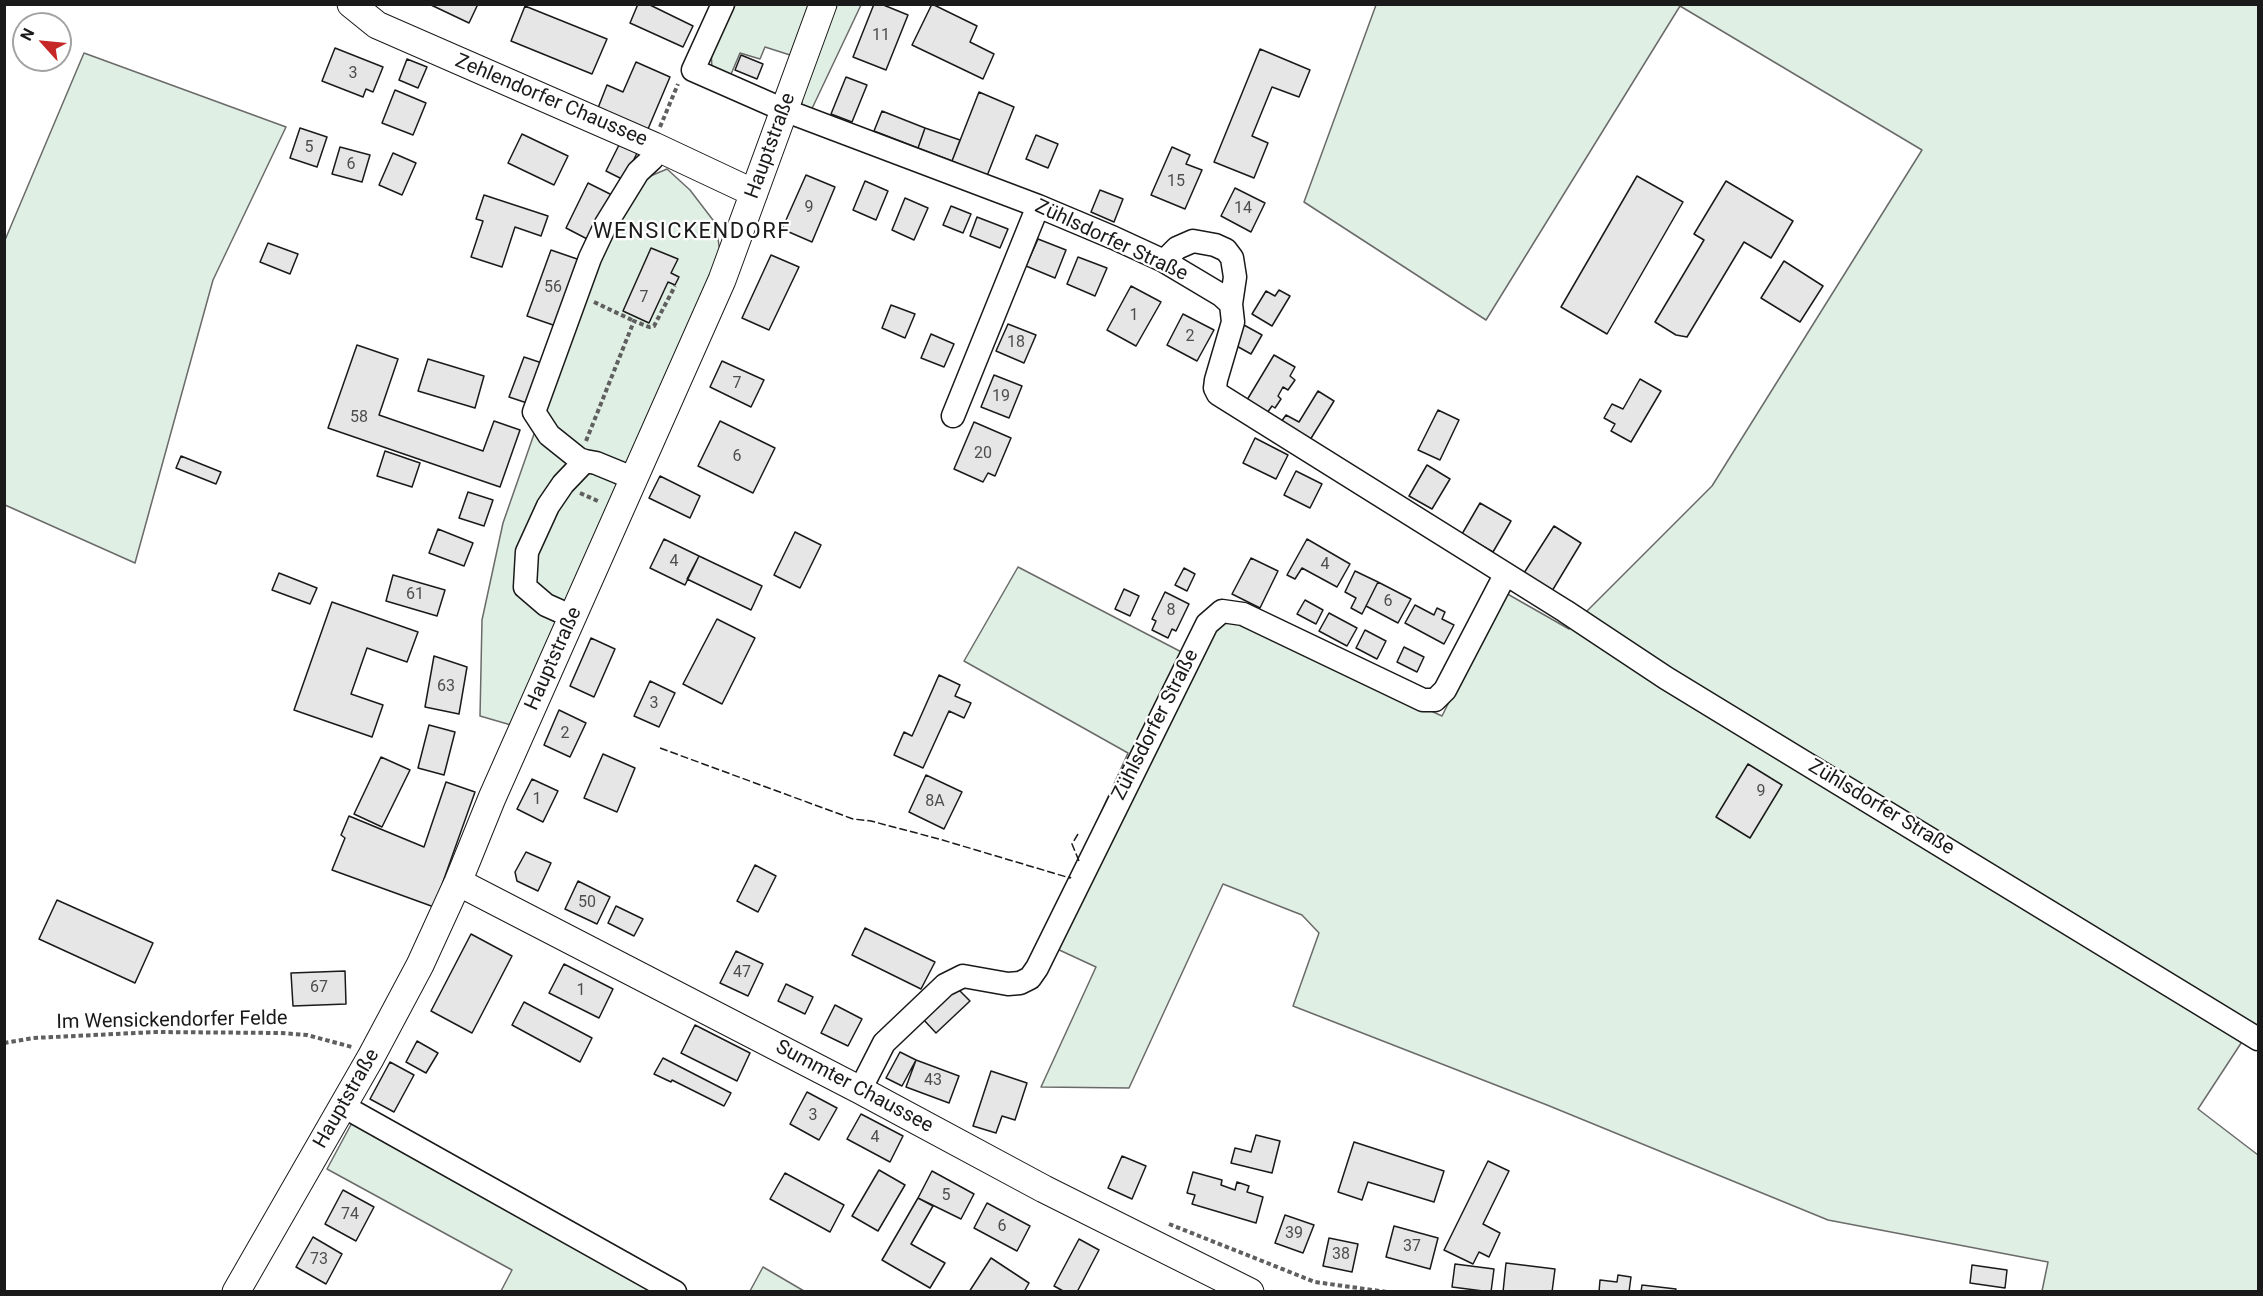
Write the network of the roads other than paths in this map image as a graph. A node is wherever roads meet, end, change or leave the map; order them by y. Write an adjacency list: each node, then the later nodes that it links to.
1 (351, 4): 5 (main road, Zehlendorfer Chaussee)
2 (723, 4): 4 (street, Zühlsdorfer Straße)
3 (823, 4): 4 (main road, Hauptstraße)
4 (784, 110): 6 (main road, Hauptstraße); 7 (street, Zühlsdorfer Straße)
5 (655, 143): 6 (main road, Zehlendorfer Chaussee); 11 (street)
6 (754, 194): 12 (main road, Hauptstraße)
7 (1038, 207): 8 (street, Zühlsdorfer Straße); 10 (street)
8 (1164, 261): 9 (street, Zühlsdorfer Straße); 9 (street)
9 (1231, 304): 13 (street, Zühlsdorfer Straße)
10 (953, 416)
11 (582, 460): 12 (street); 14 (street)
12 (635, 479): 14 (main road, Hauptstraße)
13 (1505, 575): 16 (street, Zühlsdorfer Straße); 17 (street, Zühlsdorfer Straße)
14 (573, 617): 15 (main road, Hauptstraße)
15 (458, 882): 17 (main road, Summter Chaussee); 18 (main road, Hauptstraße)
16 (2259, 1040)
17 (860, 1090): 21 (main road, Summter Chaussee)
18 (343, 1106): 19 (main road, Hauptstraße); 20 (street)
19 (236, 1292)
20 (675, 1292)
21 (1250, 1292)

